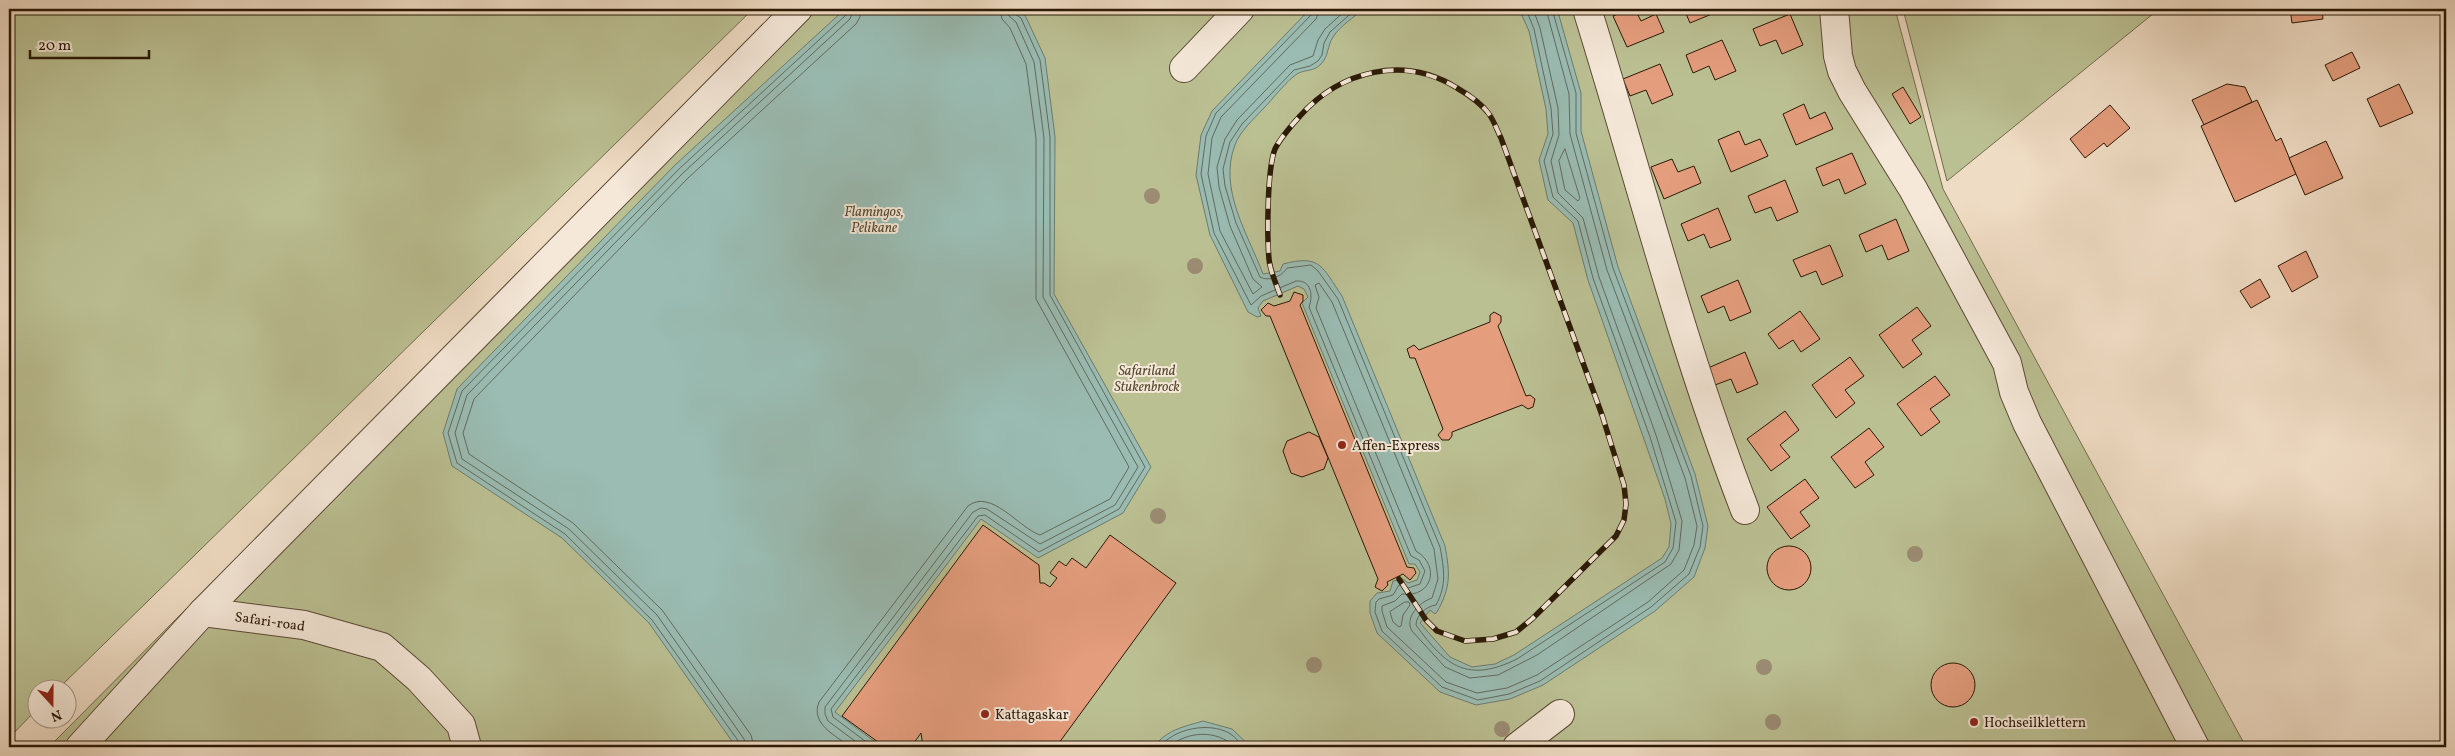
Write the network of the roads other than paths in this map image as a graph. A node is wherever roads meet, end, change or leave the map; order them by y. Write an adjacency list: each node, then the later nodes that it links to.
1 (798, 9): 7 (lane)
2 (1240, 9): 5 (lane)
3 (1587, 9): 6 (lane)
4 (1834, 9): 12 (lane)
5 (1184, 68)
6 (1745, 510)
7 (203, 612): 9 (lane); 10 (lane, Safari-road)
8 (1560, 714): 11 (lane)
9 (80, 747)
10 (467, 747)
11 (1517, 747)
12 (2195, 747)

